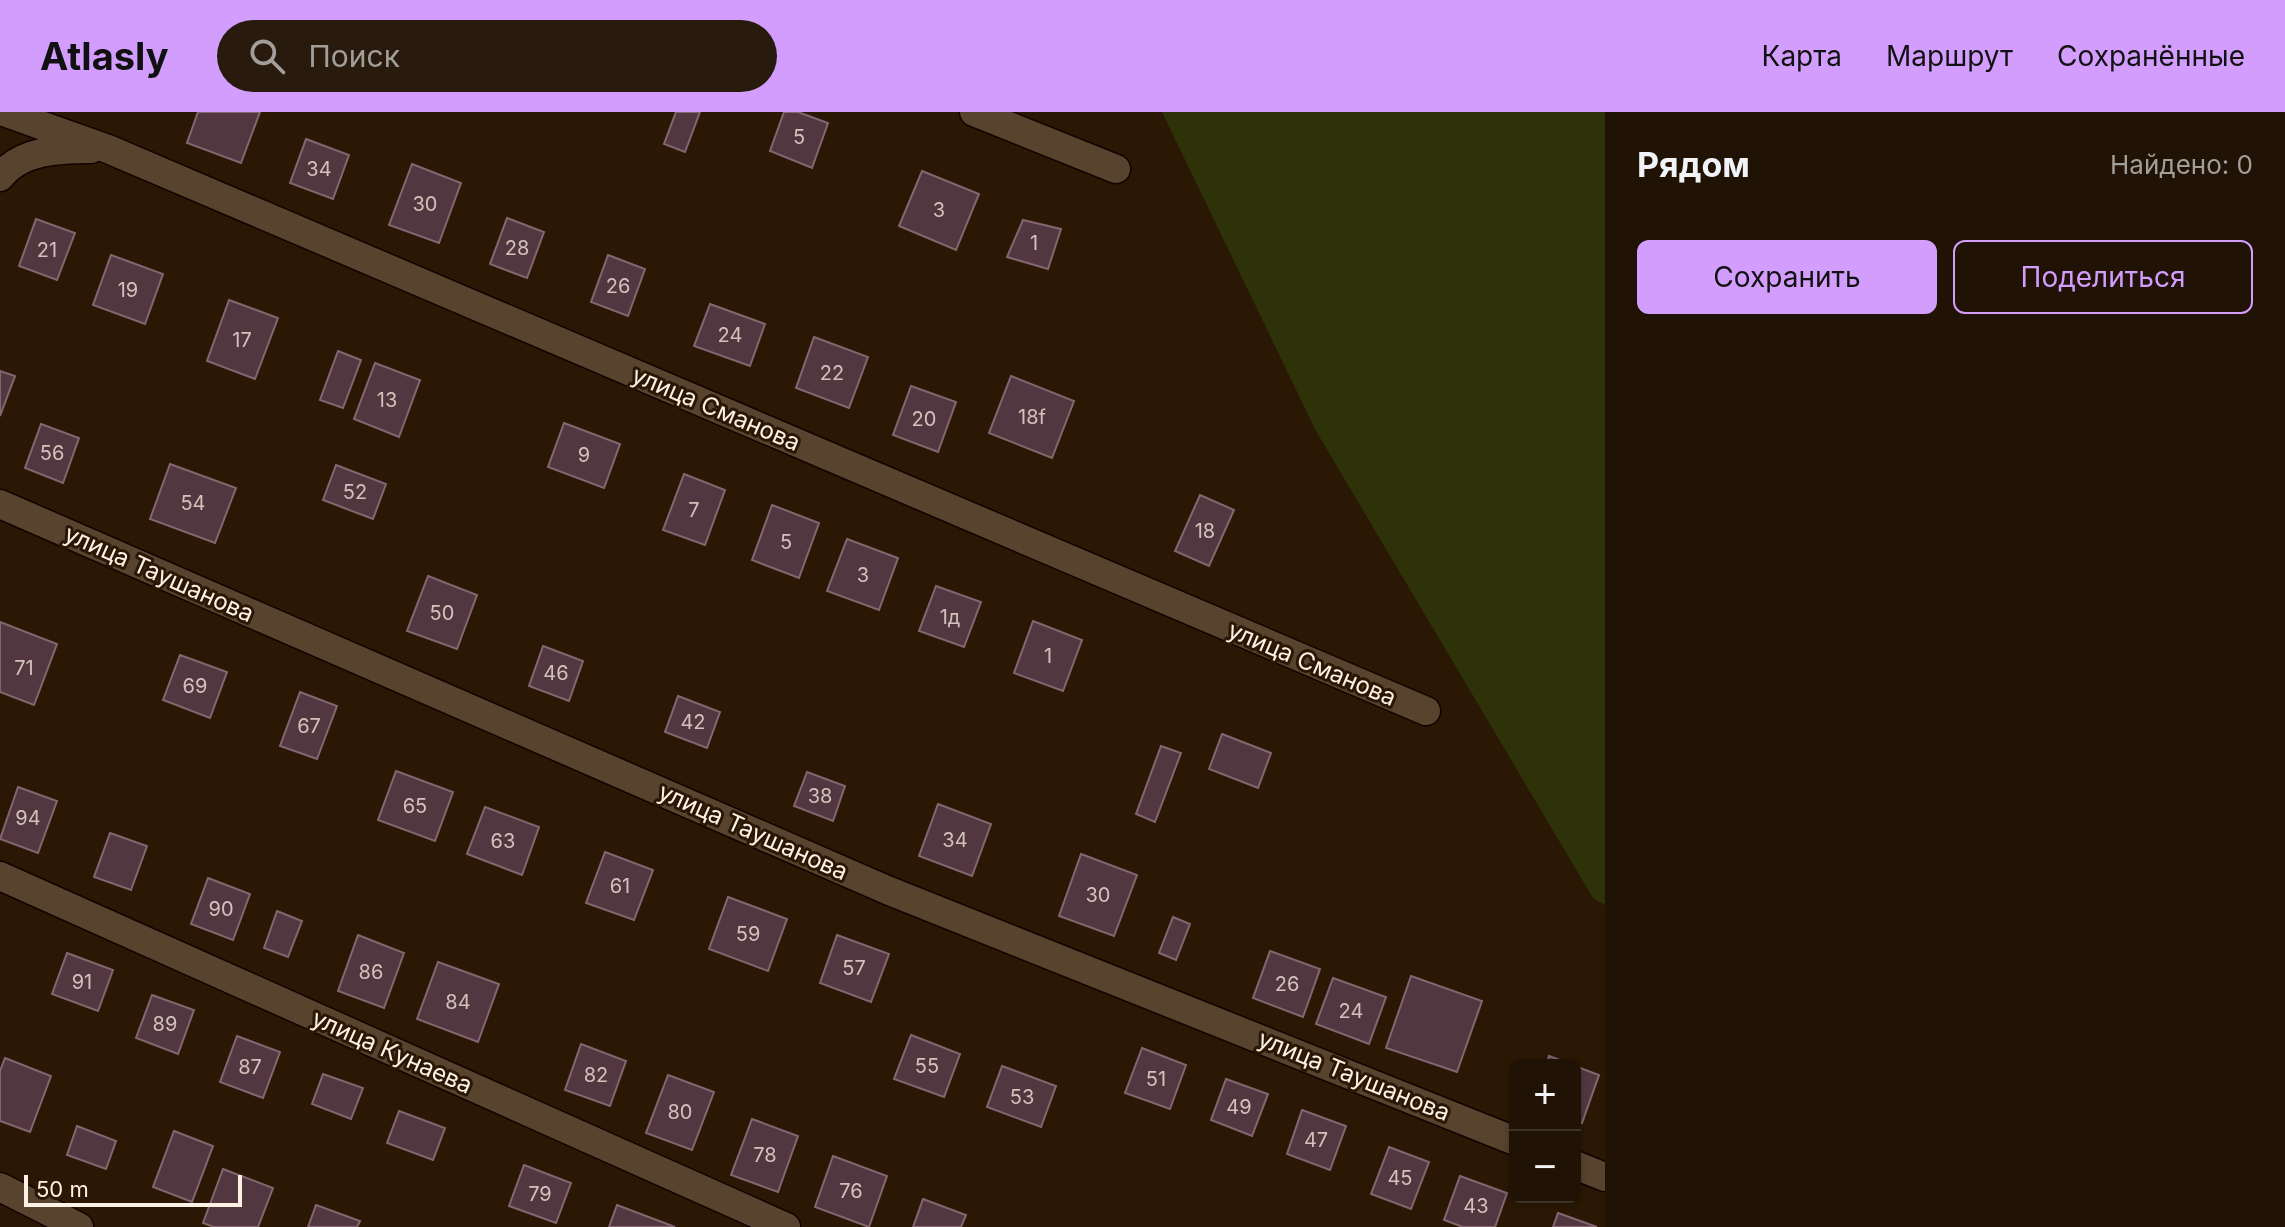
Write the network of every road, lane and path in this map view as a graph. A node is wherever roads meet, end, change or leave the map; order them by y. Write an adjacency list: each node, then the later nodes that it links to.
1 (4, 112): 3 (street, улица Сманова)
2 (974, 112): 4 (street)
3 (108, 149): 5 (street); 7 (street, улица Сманова)
4 (1116, 169)
5 (0, 177)
6 (0, 504): 9 (street, улица Таушанова)
7 (1426, 711)
8 (0, 876): 14 (street, улица Кунаева)
9 (1509, 1139)
10 (1581, 1167): 11 (street)
11 (1605, 1177)
12 (0, 1187): 13 (street)
13 (79, 1227)
14 (786, 1227)

